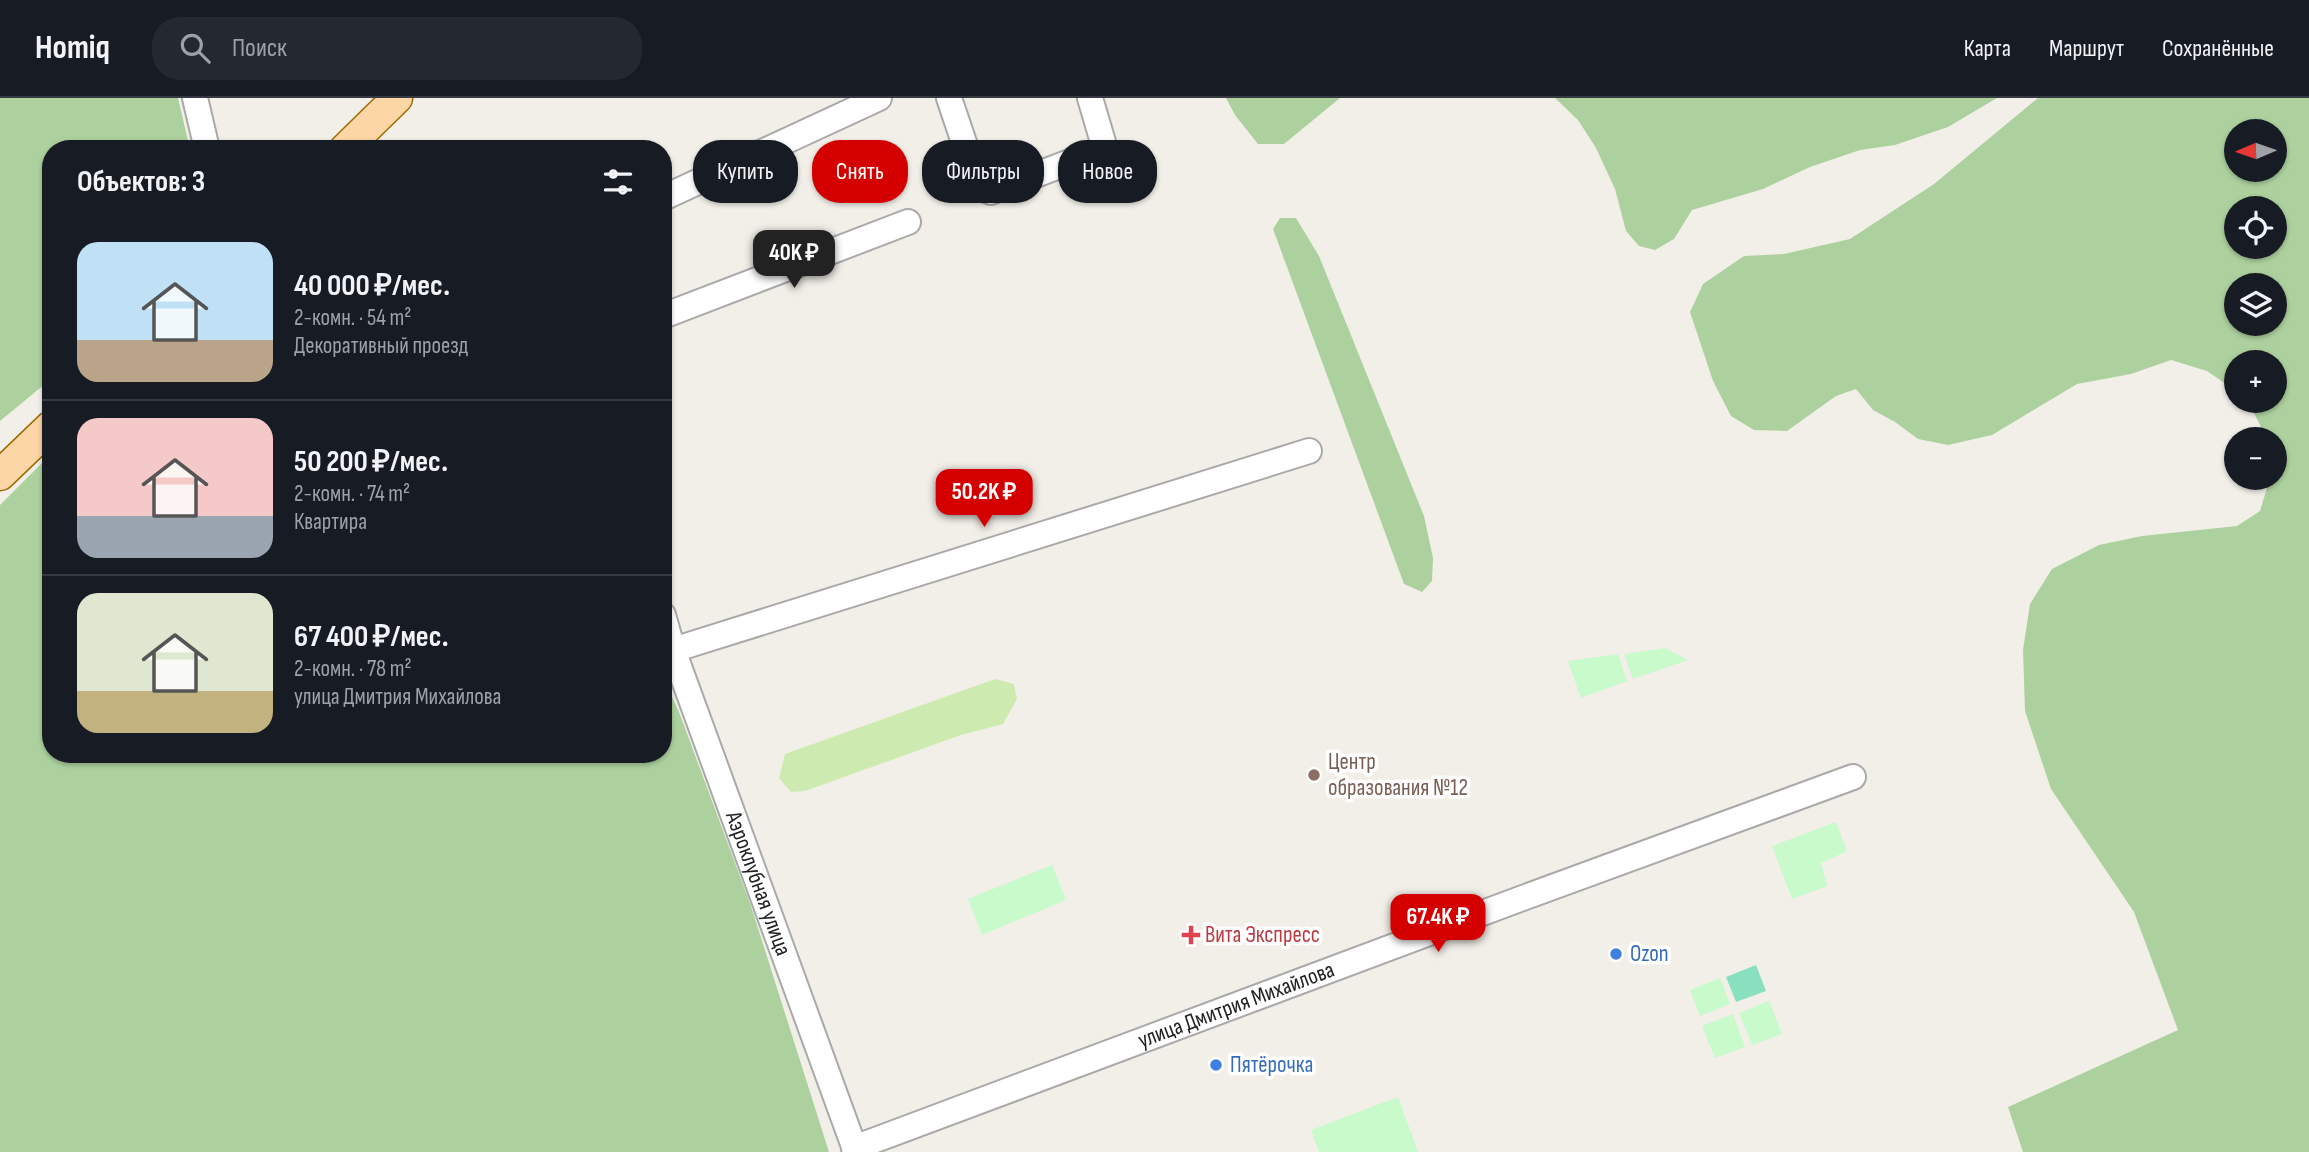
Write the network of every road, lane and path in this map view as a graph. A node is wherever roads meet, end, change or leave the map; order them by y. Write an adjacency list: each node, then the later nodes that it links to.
1 (195, 98): 6 (street)
2 (397, 98): 7 (main road)
3 (879, 98): 8 (street)
4 (949, 98): 5 (street)
5 (1090, 98)
6 (205, 140)
7 (358, 140)
8 (672, 194)
9 (908, 222): 10 (street)
10 (672, 313)
11 (42, 435): 13 (main road)
12 (1309, 451): 15 (street)
13 (0, 475)
14 (672, 646): 15 (street, Аэроклубная улица)
15 (673, 650): 17 (street, Аэроклубная улица)
16 (1853, 777): 17 (street, улица Дмитрия Михайлова)
17 (855, 1150)

